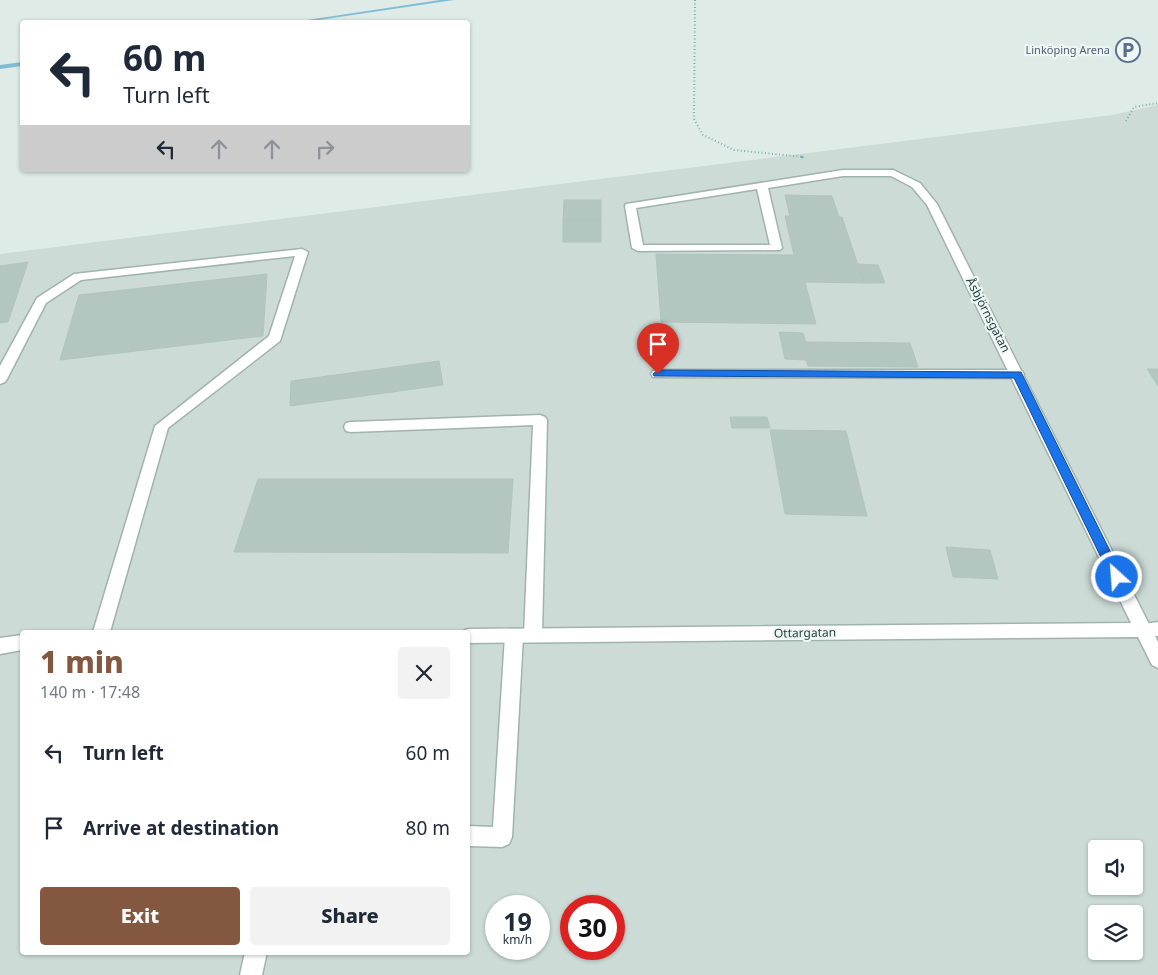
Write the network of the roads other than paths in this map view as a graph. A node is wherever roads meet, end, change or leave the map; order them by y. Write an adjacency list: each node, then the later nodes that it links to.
1 (762, 186): 1 (street); 3 (street, Åsbjörnsgatan)
2 (658, 374): 3 (street)
3 (1017, 374): 6 (street, Åsbjörnsgatan)
4 (0, 379): 7 (street)
5 (351, 427): 8 (street)
6 (1150, 629): 8 (street, Ottargatan); 13 (street, Åsbjörnsgatan)
7 (102, 630)
8 (533, 635): 10 (street, Ottargatan)
9 (470, 636): 10 (street, Ottargatan)
10 (514, 636): 14 (street)
11 (20, 643): 12 (street)
12 (0, 646)
13 (1158, 660)
14 (470, 836)
15 (255, 955): 16 (street)
16 (251, 975)

